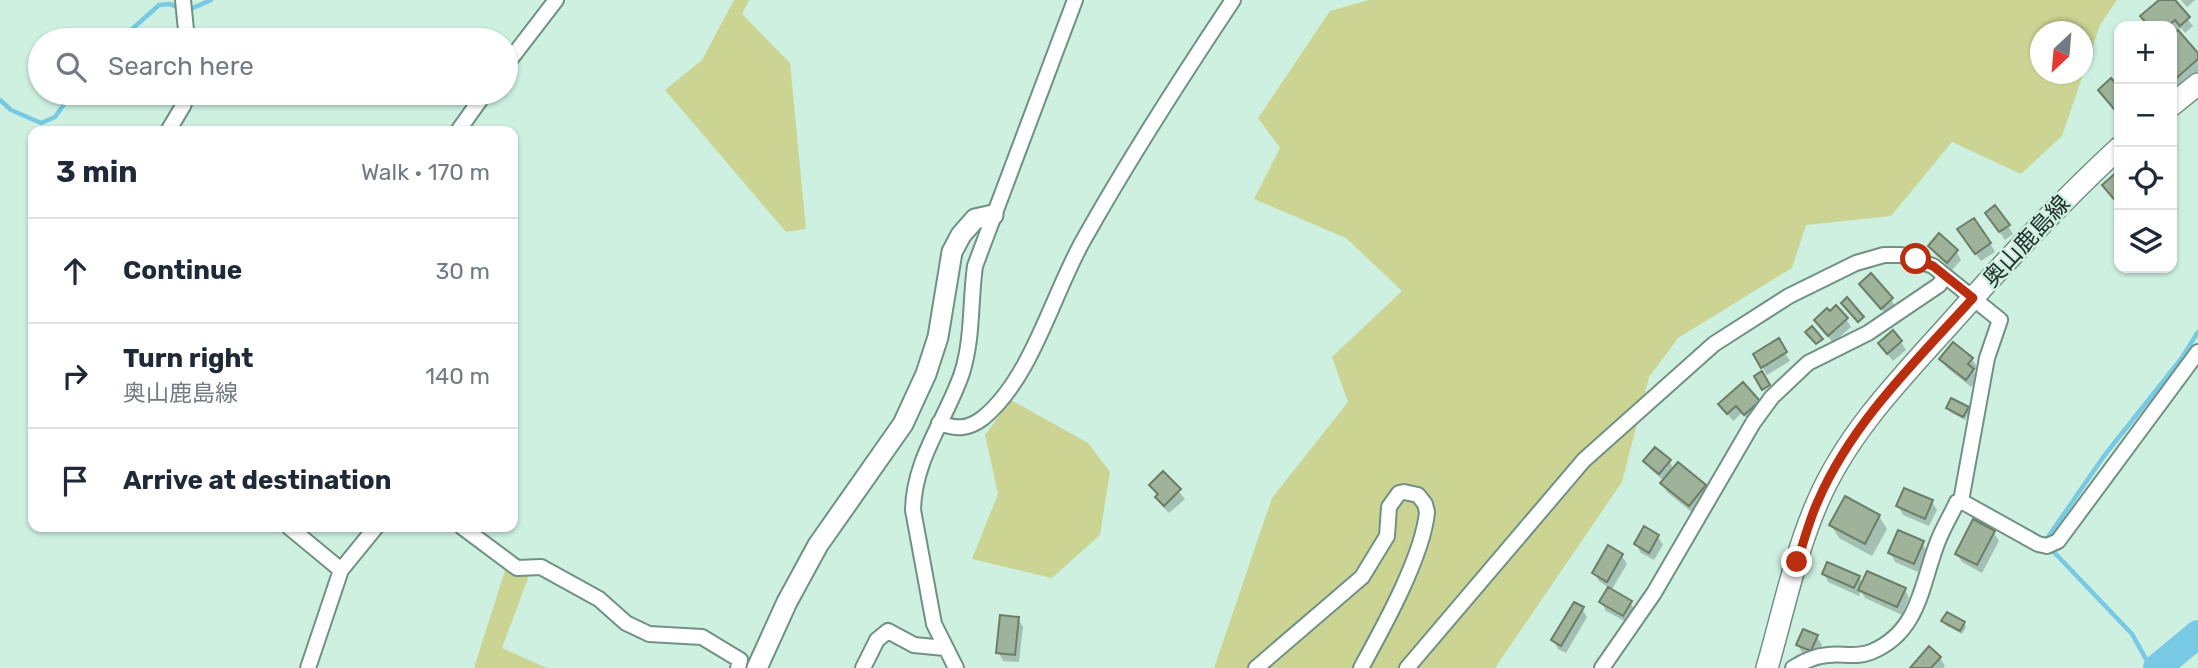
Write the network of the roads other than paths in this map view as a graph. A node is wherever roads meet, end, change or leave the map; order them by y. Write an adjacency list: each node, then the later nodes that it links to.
1 (556, 0): 6 (street)
2 (1076, 0): 14 (street)
3 (1233, 0): 18 (street)
4 (183, 1): 5 (street)
5 (186, 28)
6 (518, 49)
7 (2198, 83): 8 (main road)
8 (2177, 101)
9 (183, 105): 11 (street)
10 (476, 105): 12 (street)
11 (171, 126)
12 (462, 126)
13 (2114, 153): 16 (main road, 奥山鹿島線)
14 (993, 215): 18 (street); 27 (street)
15 (1944, 276): 16 (street); 32 (street); 33 (street)
16 (1973, 298): 19 (street); 34 (main road, 奥山鹿島線)
17 (2198, 352): 19 (street)
18 (939, 423): 24 (street)
19 (1961, 501): 35 (street)
20 (295, 532): 23 (street)
21 (372, 532): 23 (street)
22 (469, 532): 26 (street)
23 (341, 570): 25 (street)
24 (945, 648): 28 (street); 29 (street)
25 (308, 668)
26 (738, 668)
27 (757, 668)
28 (863, 668)
29 (956, 668)
30 (1256, 668): 31 (street)
31 (1361, 668)
32 (1408, 668)
33 (1602, 668)
34 (1767, 668)
35 (1793, 668)

